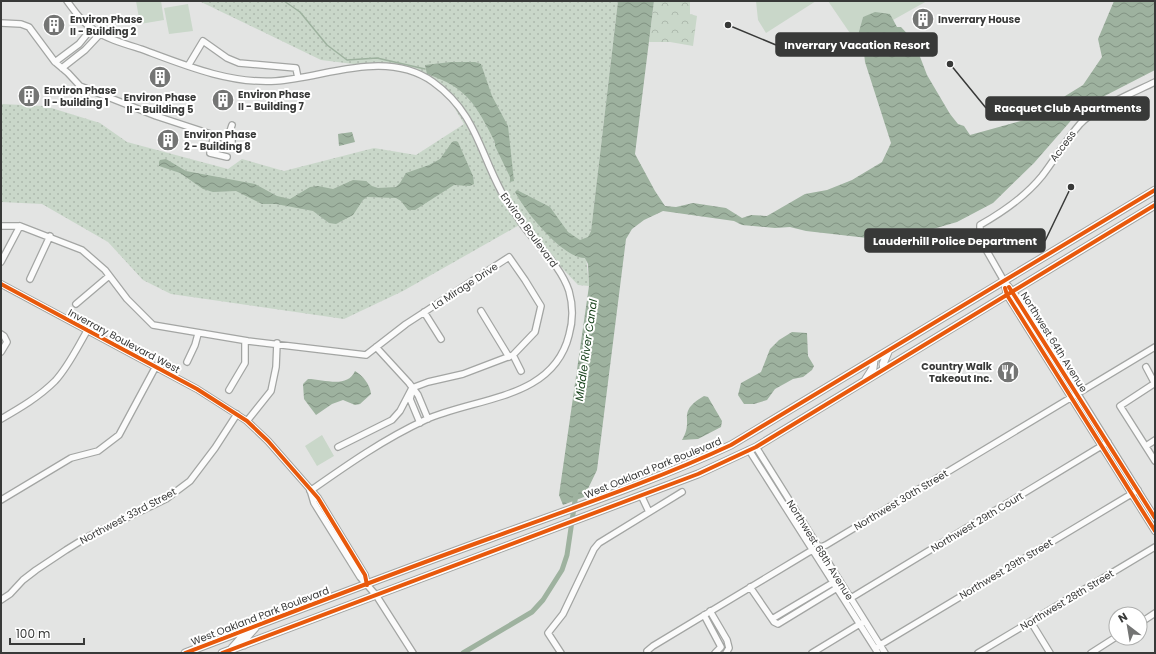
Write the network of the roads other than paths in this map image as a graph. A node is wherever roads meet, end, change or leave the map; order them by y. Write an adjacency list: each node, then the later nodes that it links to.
1 (67, 1): 3 (street, Environ Boulevard)
2 (1, 23): 5 (street)
3 (92, 28): 4 (street, Environ Boulevard); 5 (street)
4 (100, 34): 6 (street, Environ Boulevard); 7 (street)
5 (55, 62): 7 (street)
6 (188, 66): 8 (street, Environ Boulevard); 8 (street)
7 (62, 68): 11 (street)
8 (298, 78): 56 (street, Environ Boulevard)
9 (1155, 82): 21 (street, Access)
10 (232, 125): 11 (street)
11 (214, 135): 12 (street)
12 (227, 157)
13 (1155, 190): 21 (main road, West Oakland Park Boulevard)
14 (1155, 205): 23 (main road, West Oakland Park Boulevard)
15 (1, 226): 16 (street)
16 (20, 226): 17 (street); 18 (street)
17 (50, 236): 19 (street); 20 (street)
18 (1, 262)
19 (109, 276): 24 (street, Inverrary Boulevard West); 29 (street)
20 (30, 278)
21 (1004, 281): 23 (street, Northwest 64th Avenue); 40 (main road, West Oakland Park Boulevard)
22 (1, 284): 27 (street, Inverrary Boulevard West)
23 (1010, 293): 30 (street, Northwest 64th Avenue); 31 (street, Northwest 64th Avenue); 46 (main road, West Oakland Park Boulevard)
24 (76, 304)
25 (481, 311): 41 (street)
26 (424, 312): 32 (street, La Mirage Drive); 37 (street, La Mirage Drive); 41 (street, La Mirage Drive)
27 (87, 331): 45 (street, Inverrary Boulevard West); 55 (street)
28 (1, 334): 39 (street)
29 (198, 334): 33 (street); 43 (street, Inverrary Boulevard West)
30 (1031, 334): 31 (street); 34 (street, Northwest 64th Avenue)
31 (1041, 337): 36 (street, Northwest 64th Avenue)
32 (440, 339)
33 (245, 340): 35 (street); 51 (street)
34 (1036, 342): 36 (street); 53 (street, Northwest 64th Avenue)
35 (277, 343): 37 (street); 57 (street)
36 (1047, 346): 52 (street, Northwest 64th Avenue)
37 (376, 347): 50 (street)
38 (1155, 347): 52 (street, Northwest 30th Street)
39 (1, 352)
40 (888, 352): 42 (main road, West Oakland Park Boulevard); 46 (main road)
41 (511, 356): 47 (street); 50 (street, La Mirage Drive)
42 (874, 360): 48 (main road); 76 (main road, West Oakland Park Boulevard)
43 (187, 362)
44 (1146, 367): 49 (street)
45 (155, 368): 54 (street, Inverrary Boulevard West); 72 (street)
46 (884, 369): 48 (main road, West Oakland Park Boulevard)
47 (521, 371)
48 (864, 381): 63 (main road, West Oakland Park Boulevard)
49 (1155, 383): 61 (street)
50 (412, 388): 56 (street); 58 (street); 62 (street)
51 (229, 390)
52 (1077, 394): 53 (street, Northwest 30th Street); 60 (street, Northwest 64th Avenue)
53 (1070, 398): 64 (street, Northwest 64th Avenue); 78 (street, Northwest 30th Street)
54 (237, 414): 57 (street, Inverrary Boulevard West); 86 (street, Northwest 33rd Street)
55 (1, 419)
56 (428, 419): 58 (street, Environ Boulevard)
57 (247, 421): 68 (street, Inverrary Boulevard West)
58 (420, 423): 68 (street, Environ Boulevard)
59 (1155, 440): 61 (street)
60 (1108, 442): 64 (street, Northwest 29th Court); 67 (street, Northwest 64th Avenue)
61 (1146, 446): 66 (street)
62 (338, 447)
63 (756, 447): 65 (main road, West Oakland Park Boulevard); 78 (street, Northwest 68th Avenue)
64 (1101, 447): 70 (street, Northwest 64th Avenue); 85 (street, Northwest 29th Court)
65 (749, 450): 71 (main road, West Oakland Park Boulevard); 78 (street, Northwest 68th Avenue)
66 (1155, 461)
67 (1138, 490): 70 (street, Northwest 29th Street); 74 (street, Northwest 64th Avenue)
68 (310, 491): 81 (street, Inverrary Boulevard West)
69 (682, 492): 73 (street)
70 (1131, 494): 75 (street, Northwest 64th Avenue); 96 (street, Northwest 29th Street)
71 (641, 495): 73 (street); 79 (main road, West Oakland Park Boulevard)
72 (1, 500)
73 (649, 512): 103 (street)
74 (1155, 518)
75 (1155, 531)
76 (490, 538): 79 (main road); 81 (main road, West Oakland Park Boulevard)
77 (1155, 547): 91 (street, Northwest 28th Street)
78 (816, 549): 80 (street, Northwest 68th Avenue); 82 (street, Northwest 30th Street); 85 (street, Northwest 68th Avenue)
79 (478, 556): 84 (main road, West Oakland Park Boulevard)
80 (834, 582): 83 (street, Northwest 68th Avenue); 89 (street)
81 (367, 585): 84 (street, Inverrary Boulevard West); 92 (main road, West Oakland Park Boulevard)
82 (750, 587): 87 (street, Northwest 30th Street); 89 (street)
83 (837, 588): 85 (street, Northwest 68th Avenue); 89 (street)
84 (376, 595): 95 (main road, West Oakland Park Boulevard); 102 (street, Inverrary Boulevard West)
85 (848, 599): 90 (street, Northwest 68th Avenue)
86 (1, 600)
87 (710, 611): 88 (street, Northwest 30th Street); 98 (street)
88 (704, 615): 99 (street, Northwest 30th Street); 104 (street)
89 (772, 619)
90 (862, 622): 96 (street, Northwest 68th Avenue); 105 (street)
91 (1031, 622): 107 (street, Northwest 28th Street); 108 (street)
92 (257, 626): 93 (main road, West Oakland Park Boulevard); 95 (main road)
93 (243, 631): 97 (main road); 100 (main road, West Oakland Park Boulevard)
94 (1108, 642): 109 (street)
95 (244, 644): 97 (main road, West Oakland Park Boulevard)
96 (878, 649): 106 (street, Northwest 68th Avenue)
97 (231, 650): 101 (main road, West Oakland Park Boulevard)
98 (728, 650)
99 (648, 652)
100 (185, 653)
101 (222, 653)
102 (413, 653)
103 (561, 653)
104 (715, 653)
105 (812, 653)
106 (885, 653)
107 (978, 653)
108 (1050, 653)
109 (1091, 653)

